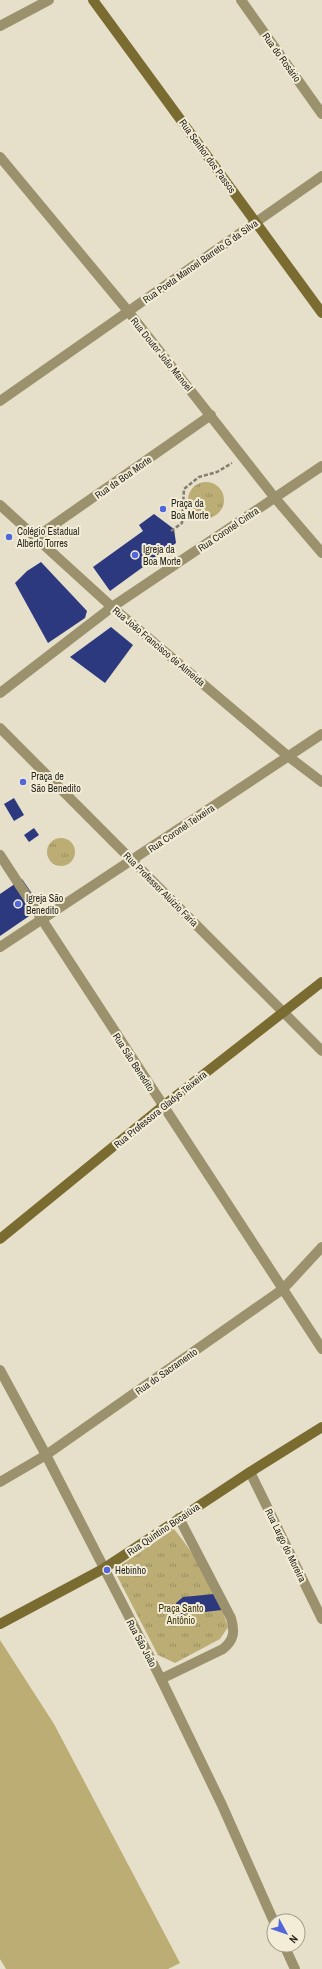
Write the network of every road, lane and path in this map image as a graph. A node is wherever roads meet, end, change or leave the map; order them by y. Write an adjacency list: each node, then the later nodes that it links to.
1 (49, 0): 4 (street)
2 (94, 0): 8 (main road, Rua Senhor dos Passos)
3 (241, 0): 5 (street, Rua do Rosário)
4 (0, 26)
5 (322, 114)
6 (0, 157): 9 (street, Rua Doutor João Manoel)
7 (322, 176): 8 (street, Rua Poeta Manoel Barreto G da Silva)
8 (256, 222): 9 (street, Rua Poeta Manoel Barreto G da Silva); 10 (main road, Rua Senhor dos Passos)
9 (128, 312): 11 (street, Rua Poeta Manoel Barreto G da Silva); 12 (street, Rua Doutor João Manoel)
10 (322, 313)
11 (0, 401)
12 (211, 415): 13 (street, Rua Doutor João Manoel); 18 (street, Rua da Boa Morte)
13 (242, 456): 15 (street, Rua Doutor João Manoel); 17 (path)
14 (322, 466): 15 (street, Rua Coronel Cintra)
15 (275, 498): 19 (street, Rua Doutor João Manoel); 20 (street, Rua Coronel Cintra)
16 (0, 505): 18 (street, Rua João Francisco de Almeida)
17 (172, 531)
18 (35, 538): 20 (street, Rua João Francisco de Almeida)
19 (322, 553)
20 (112, 607): 21 (street, Rua Coronel Cintra); 24 (street, Rua João Francisco de Almeida)
21 (0, 693)
22 (0, 728): 27 (street, Rua Professor Aluízio Faria)
23 (322, 734): 24 (street, Rua Coronel Teixeira)
24 (289, 756): 25 (street, Rua João Francisco de Almeida); 27 (street, Rua Coronel Teixeira)
25 (322, 782)
26 (0, 854): 28 (street, Rua São Benedito)
27 (132, 861): 28 (street, Rua Coronel Teixeira); 31 (street, Rua Professor Aluízio Faria)
28 (41, 919): 29 (street, Rua Coronel Teixeira); 33 (street, Rua São Benedito)
29 (0, 947)
30 (322, 982): 31 (main road, Rua Professora Gladys Teixeira)
31 (284, 1012): 32 (street, Rua Professor Aluízio Faria); 33 (main road, Rua Professora Gladys Teixeira)
32 (322, 1051)
33 (163, 1106): 34 (main road, Rua Professora Gladys Teixeira); 36 (street, Rua São Benedito)
34 (0, 1239)
35 (322, 1247): 36 (street, Rua do Sacramento)
36 (283, 1289): 37 (street, Rua São Benedito); 40 (street, Rua do Sacramento)
37 (322, 1349)
38 (0, 1370): 40 (street, Rua São João)
39 (322, 1427): 41 (main road, Rua Quintino Bocaiúva)
40 (46, 1455): 42 (street, Rua do Sacramento); 44 (street, Rua São João)
41 (250, 1472): 43 (main road, Rua Quintino Bocaiúva); 45 (street, Rua Largo do Moreira)
42 (0, 1482)
43 (179, 1518): 44 (main road, Rua Quintino Bocaiúva); 47 (street)
44 (103, 1570): 46 (main road, Rua Quintino Bocaiúva); 47 (street, Rua São João)
45 (322, 1619)
46 (0, 1624)
47 (161, 1679): 48 (street, Rua São João)
48 (270, 1913)
49 (288, 1953): 50 (street)
50 (295, 1969)

